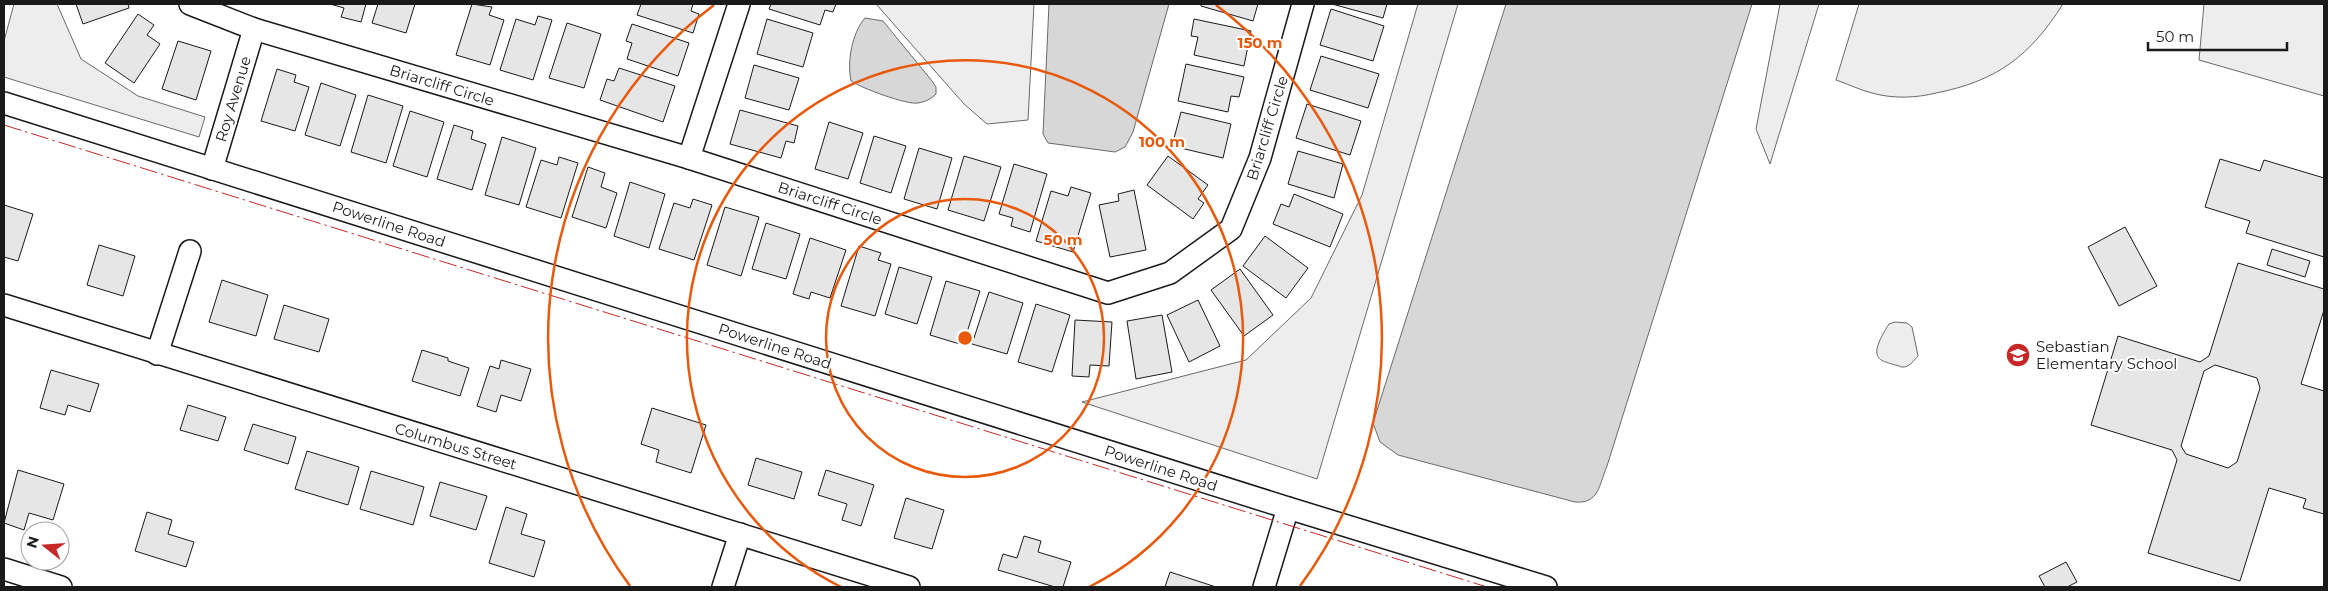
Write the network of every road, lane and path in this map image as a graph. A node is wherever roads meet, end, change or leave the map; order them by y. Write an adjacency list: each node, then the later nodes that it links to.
1 (190, 4): 4 (street, Briarcliff Circle)
2 (739, 4): 6 (street)
3 (1303, 4): 6 (street, Briarcliff Circle)
4 (254, 29): 6 (street, Briarcliff Circle); 7 (street, Roy Avenue)
5 (4, 104): 7 (street, Powerline Road)
6 (689, 158)
7 (212, 168): 11 (street, Powerline Road)
8 (190, 251): 10 (street)
9 (4, 304): 10 (street, Columbus Street)
10 (157, 354): 12 (street, Columbus Street)
11 (1288, 508): 17 (street); 18 (street, Powerline Road)
12 (740, 534): 15 (street); 16 (street, Columbus Street)
13 (4, 569): 14 (street)
14 (61, 587)
15 (723, 587)
16 (909, 587)
17 (1264, 587)
18 (1546, 587)

